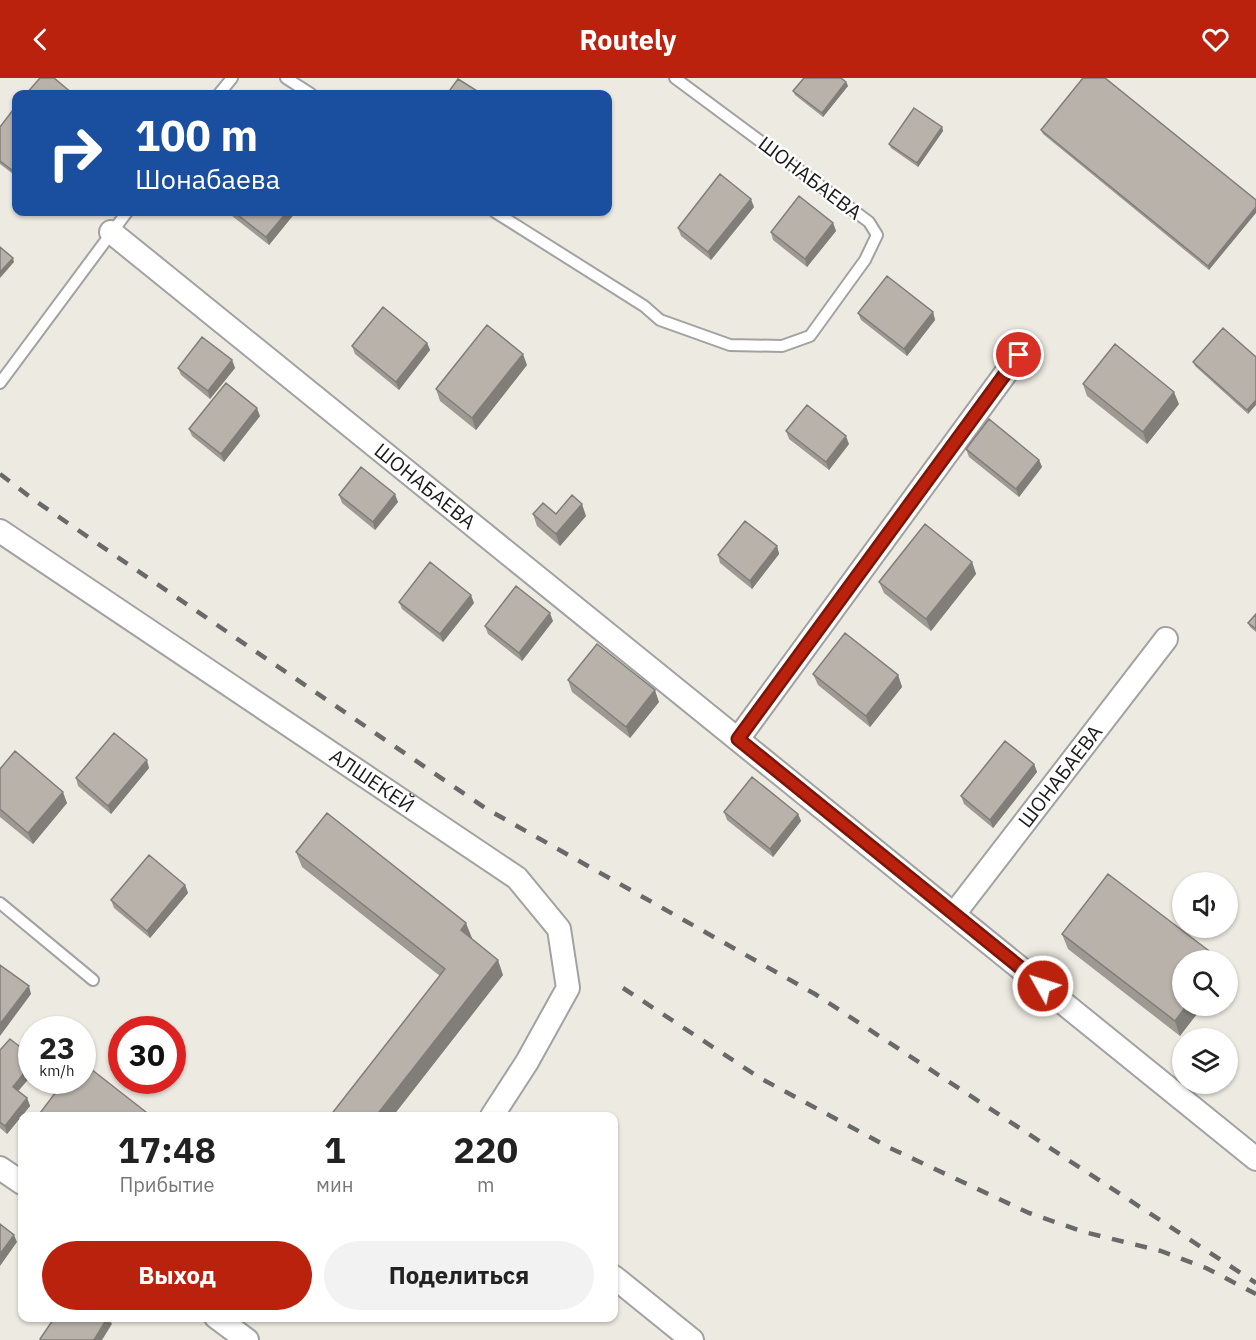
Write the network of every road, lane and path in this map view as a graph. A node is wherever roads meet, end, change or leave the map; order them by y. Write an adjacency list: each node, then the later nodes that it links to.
1 (232, 78): 4 (lane)
2 (286, 78): 5 (lane)
3 (675, 78): 7 (lane, ШОНАБАЕВА)
4 (222, 90)
5 (305, 90)
6 (124, 216): 8 (lane)
7 (501, 216)
8 (111, 232): 10 (lane); 13 (street, ШОНАБАЕВА)
9 (1019, 355): 13 (street)
10 (0, 383)
11 (0, 531): 17 (street, АЛШЕКЕЙ)
12 (1166, 639): 15 (street, ШОНАБАЕВА)
13 (738, 739): 15 (street, ШОНАБАЕВА)
14 (0, 903): 16 (lane)
15 (954, 914): 18 (street, ШОНАБАЕВА)
16 (93, 980)
17 (495, 1112)
18 (1256, 1159)
19 (0, 1168): 20 (street)
20 (18, 1180)
21 (618, 1280): 24 (street)
22 (223, 1322): 23 (street)
23 (247, 1340)
24 (692, 1340)

